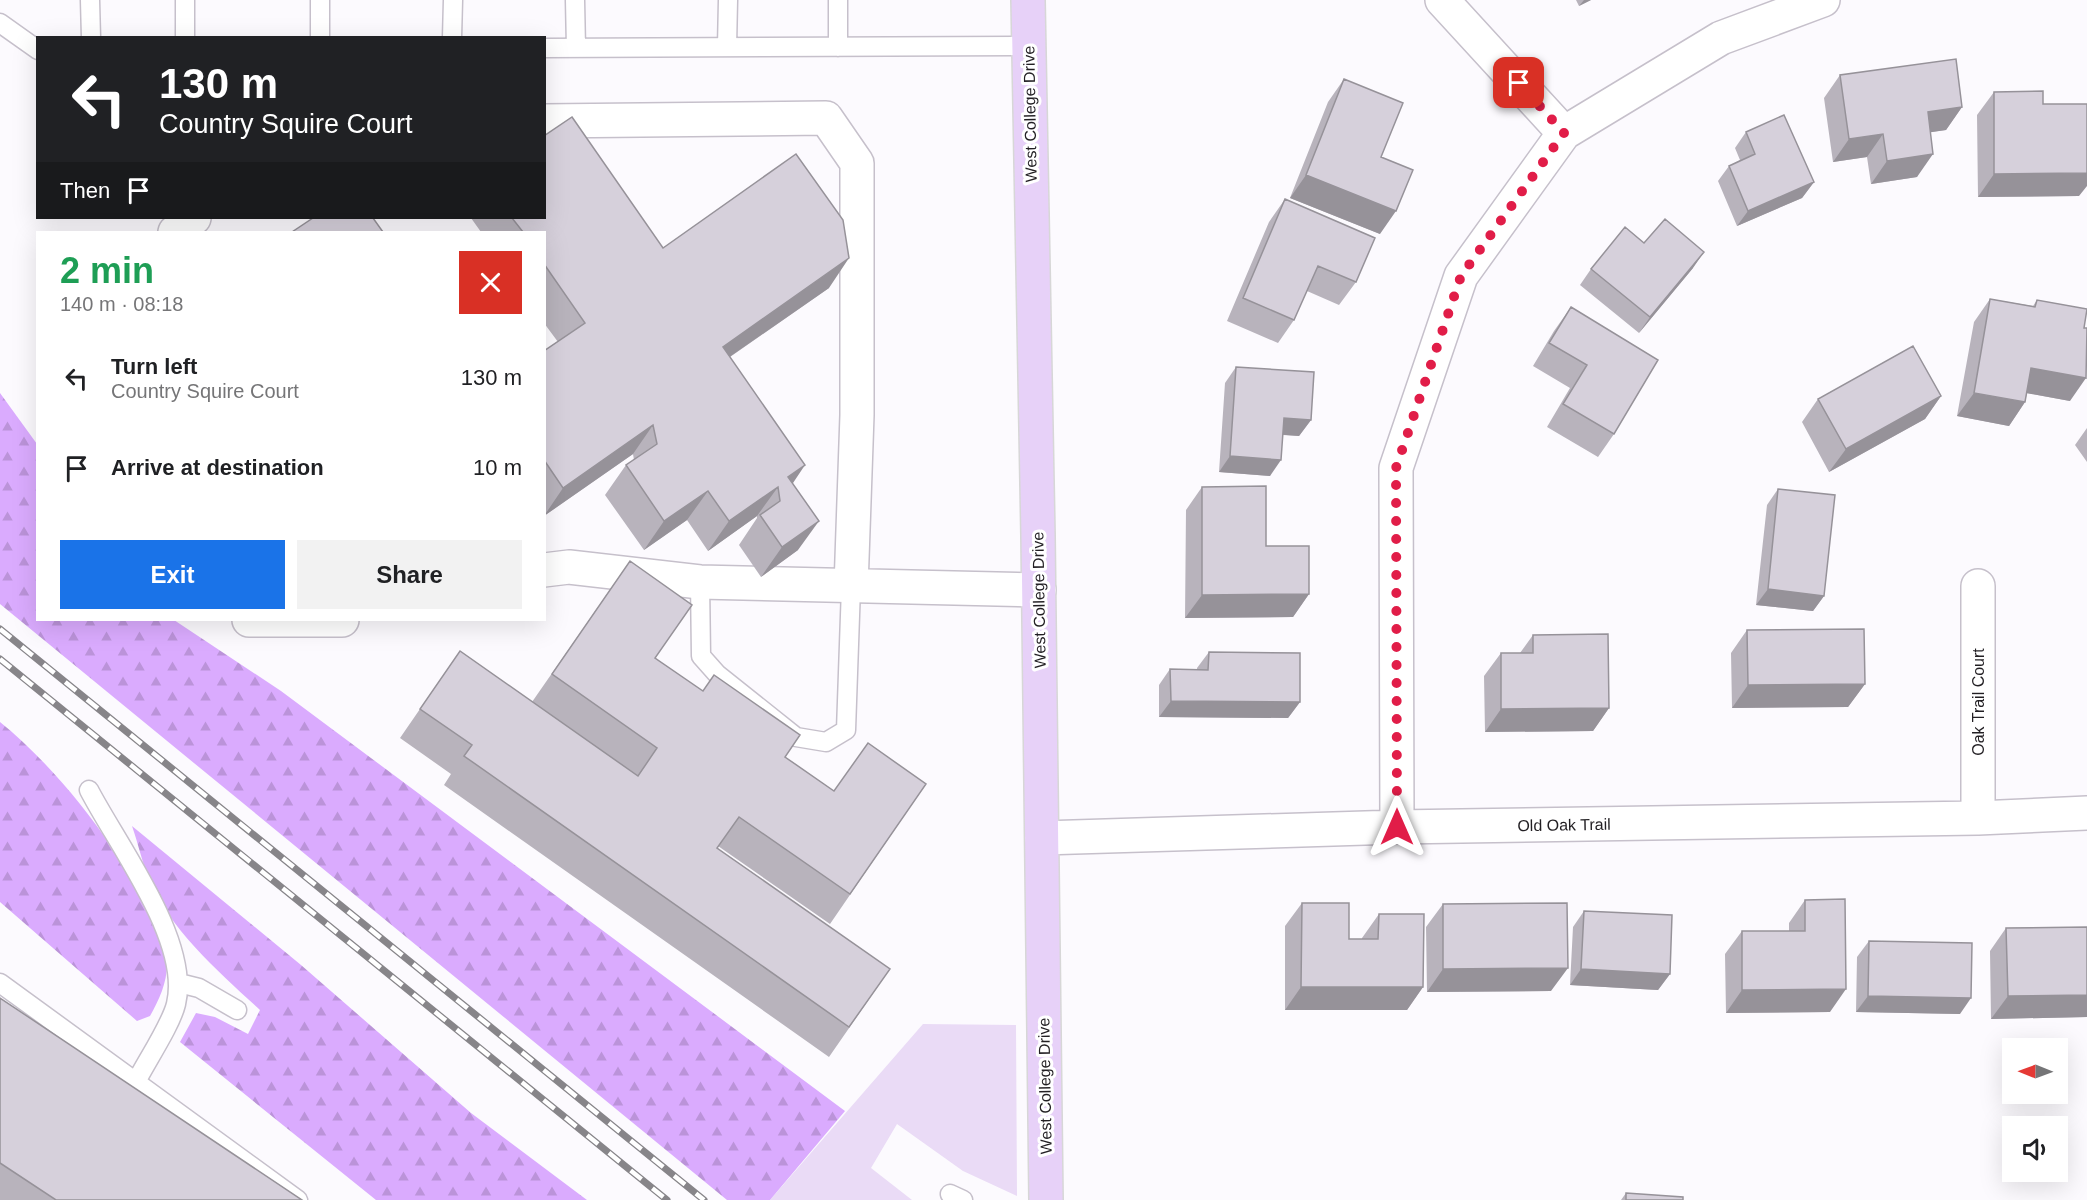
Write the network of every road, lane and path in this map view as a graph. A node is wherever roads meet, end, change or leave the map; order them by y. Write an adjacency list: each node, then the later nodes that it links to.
1 (90, 0): 12 (lane)
2 (185, 0): 13 (lane)
3 (320, 0): 14 (lane)
4 (453, 0): 15 (lane)
5 (575, 0): 20 (lane)
6 (728, 0): 17 (lane)
7 (838, 0): 18 (lane)
8 (1028, 0): 16 (main road, West College Drive)
9 (1442, 0): 23 (street)
10 (1823, 0): 23 (street)
11 (0, 23): 21 (lane)
12 (91, 36)
13 (185, 36)
14 (320, 36)
15 (452, 36)
16 (1028, 46): 18 (lane); 30 (main road, West College Drive)
17 (728, 47): 18 (lane); 20 (lane)
18 (838, 47)
19 (546, 48): 20 (lane)
20 (576, 48)
21 (36, 49)
22 (546, 121): 29 (street)
23 (1564, 133): 34 (street)
24 (193, 219): 25 (street)
25 (175, 231)
26 (546, 570): 27 (street)
27 (700, 582): 29 (street); 29 (lane)
28 (1978, 586): 33 (street, Oak Trail Court)
29 (851, 587): 30 (street)
30 (1039, 590): 35 (main road, West College Drive)
31 (89, 790): 37 (lane)
32 (2087, 813): 33 (street, Old Oak Trail)
33 (1978, 818): 34 (street, Old Oak Trail)
34 (1397, 827): 35 (street, Old Oak Trail)
35 (1042, 837): 41 (main road, West College Drive)
36 (0, 983): 39 (lane)
37 (179, 983): 38 (lane); 39 (lane)
38 (237, 1010)
39 (136, 1082): 40 (lane)
40 (298, 1200)
41 (1046, 1200)

